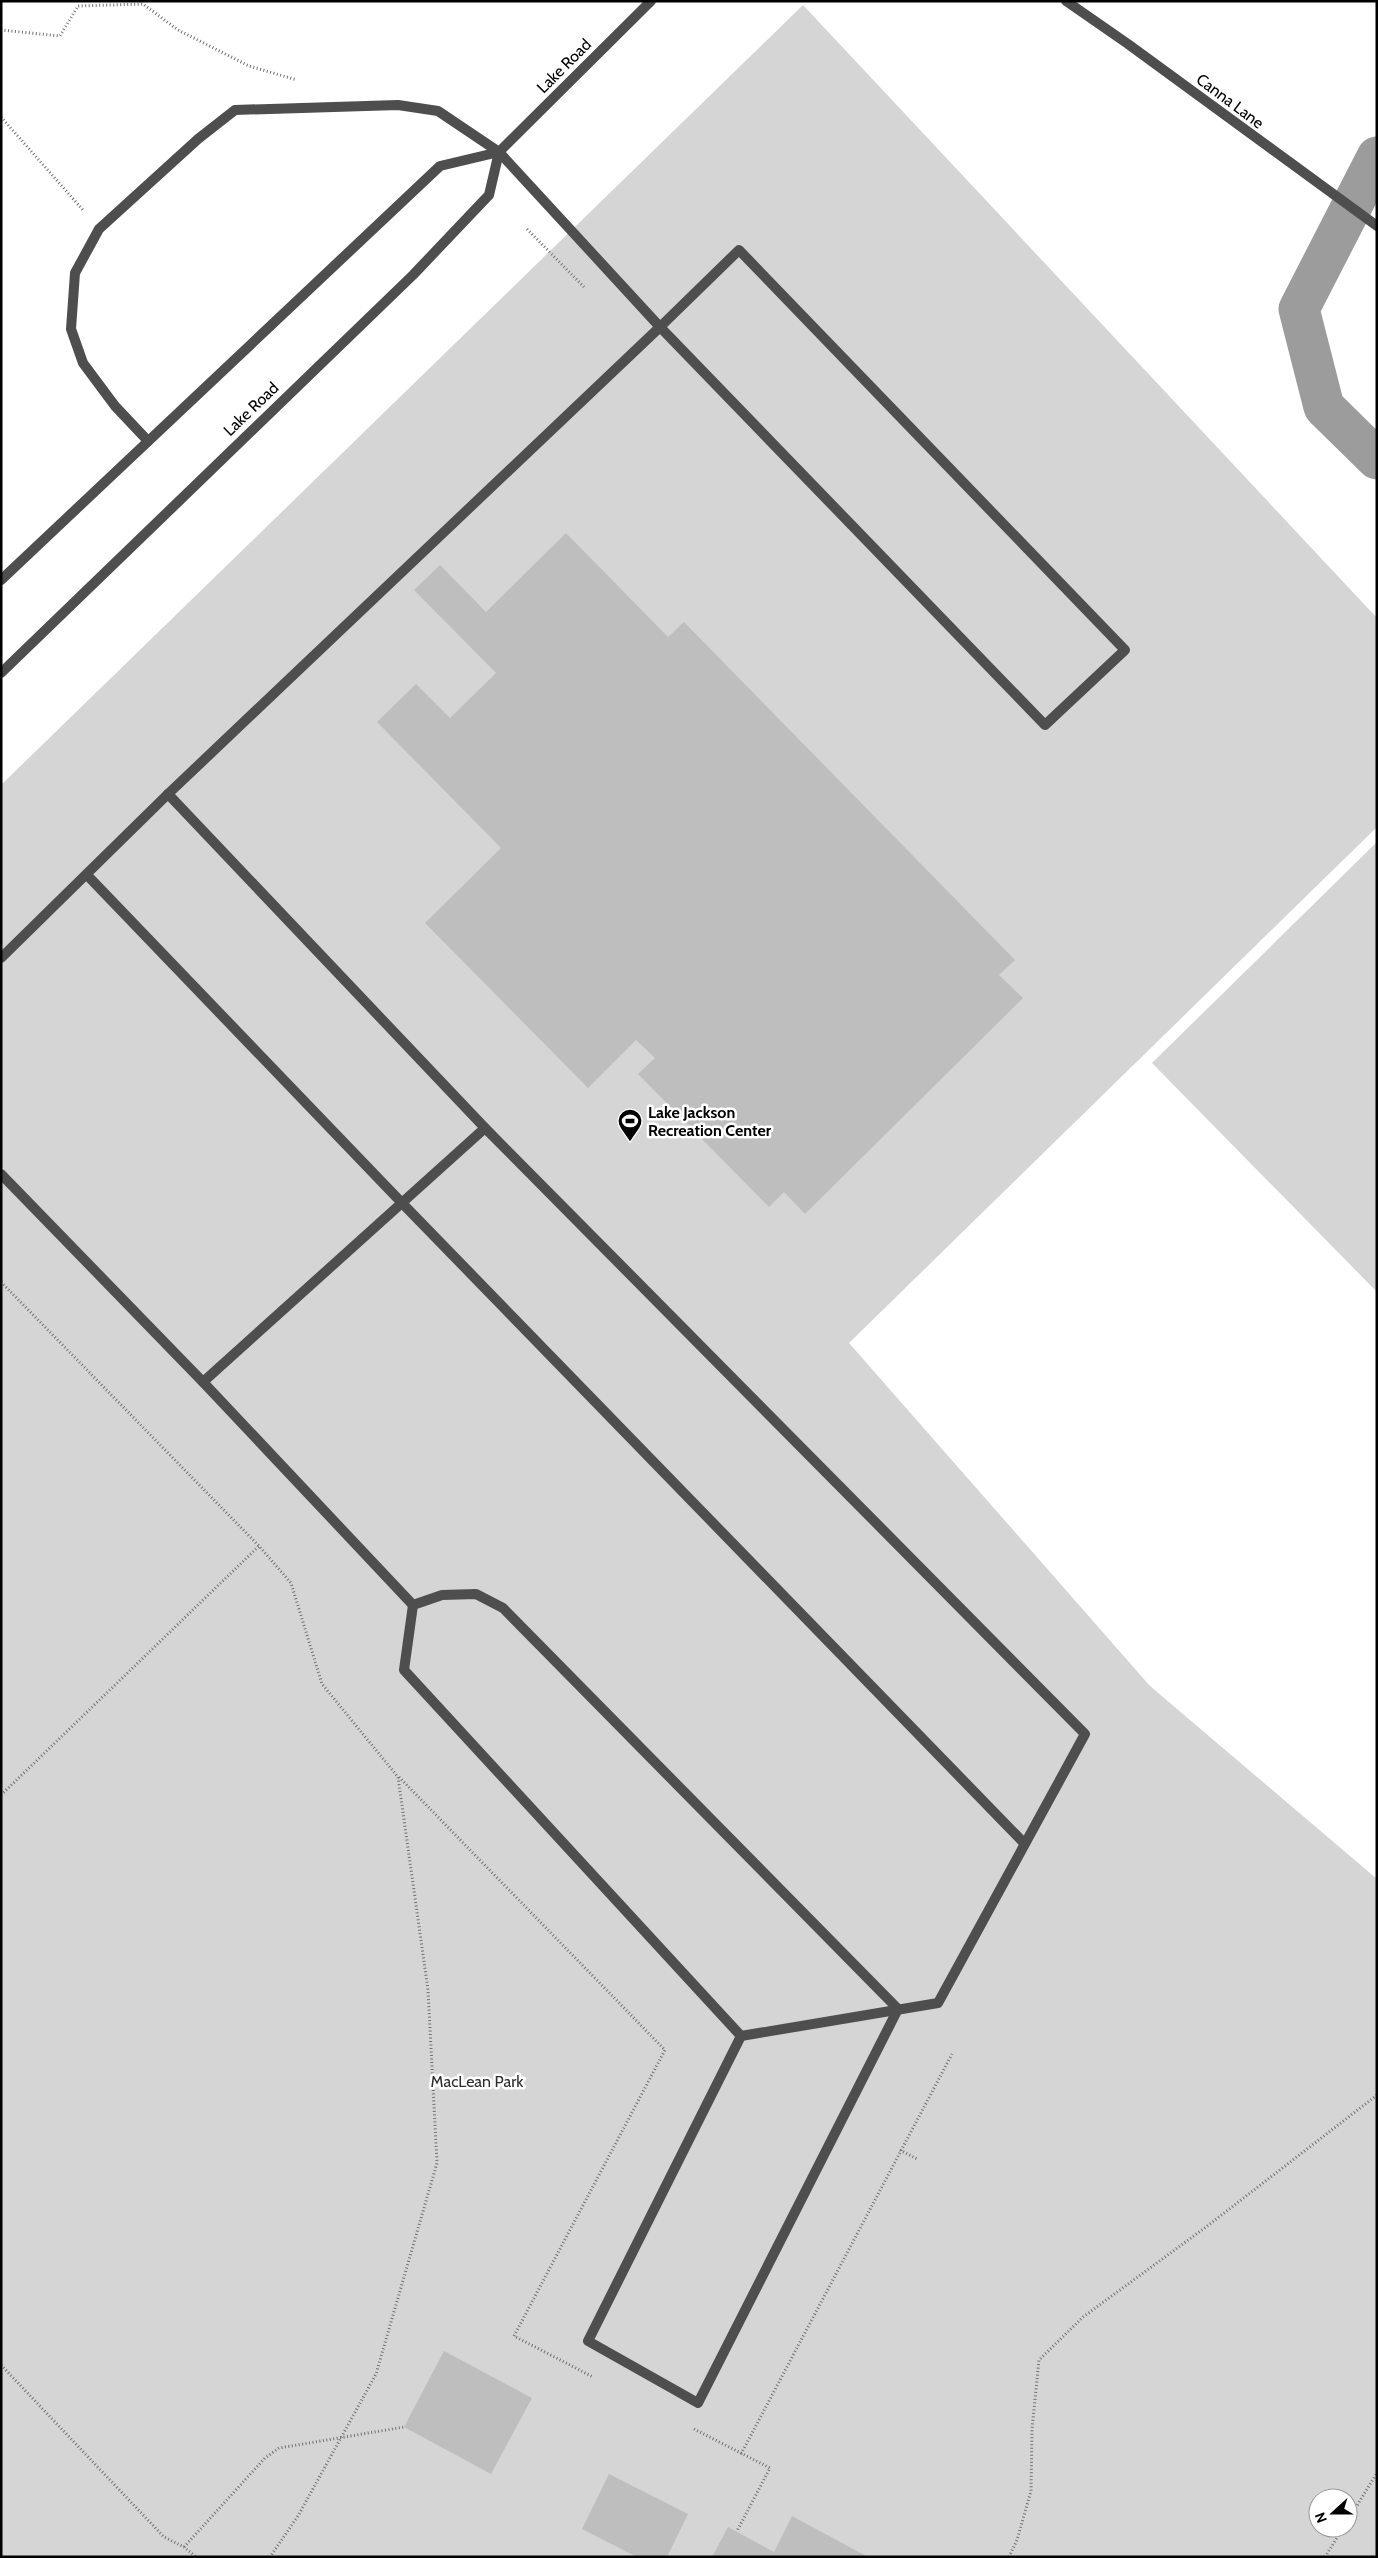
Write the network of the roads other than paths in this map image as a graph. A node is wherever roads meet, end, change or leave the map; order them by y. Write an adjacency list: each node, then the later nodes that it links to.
1 (651, 1): 3 (street, Lake Road)
2 (1066, 1): 4 (street, Canna Lane)
3 (498, 152): 5 (street); 6 (street); 6 (street); 8 (street, Lake Road)
4 (1377, 226)
5 (660, 327): 5 (street); 9 (street)
6 (148, 441): 7 (street)
7 (1, 580)
8 (1, 673)
9 (168, 794): 10 (street); 12 (street)
10 (88, 875): 11 (street); 14 (street)
11 (1, 958)
12 (485, 1128): 14 (street); 17 (street)
13 (1, 1174): 15 (street)
14 (402, 1203): 15 (street); 17 (street)
15 (203, 1382): 16 (street)
16 (413, 1605): 18 (street); 19 (street)
17 (1024, 1843): 18 (street)
18 (898, 2009): 19 (street); 19 (street)
19 (741, 2036)

